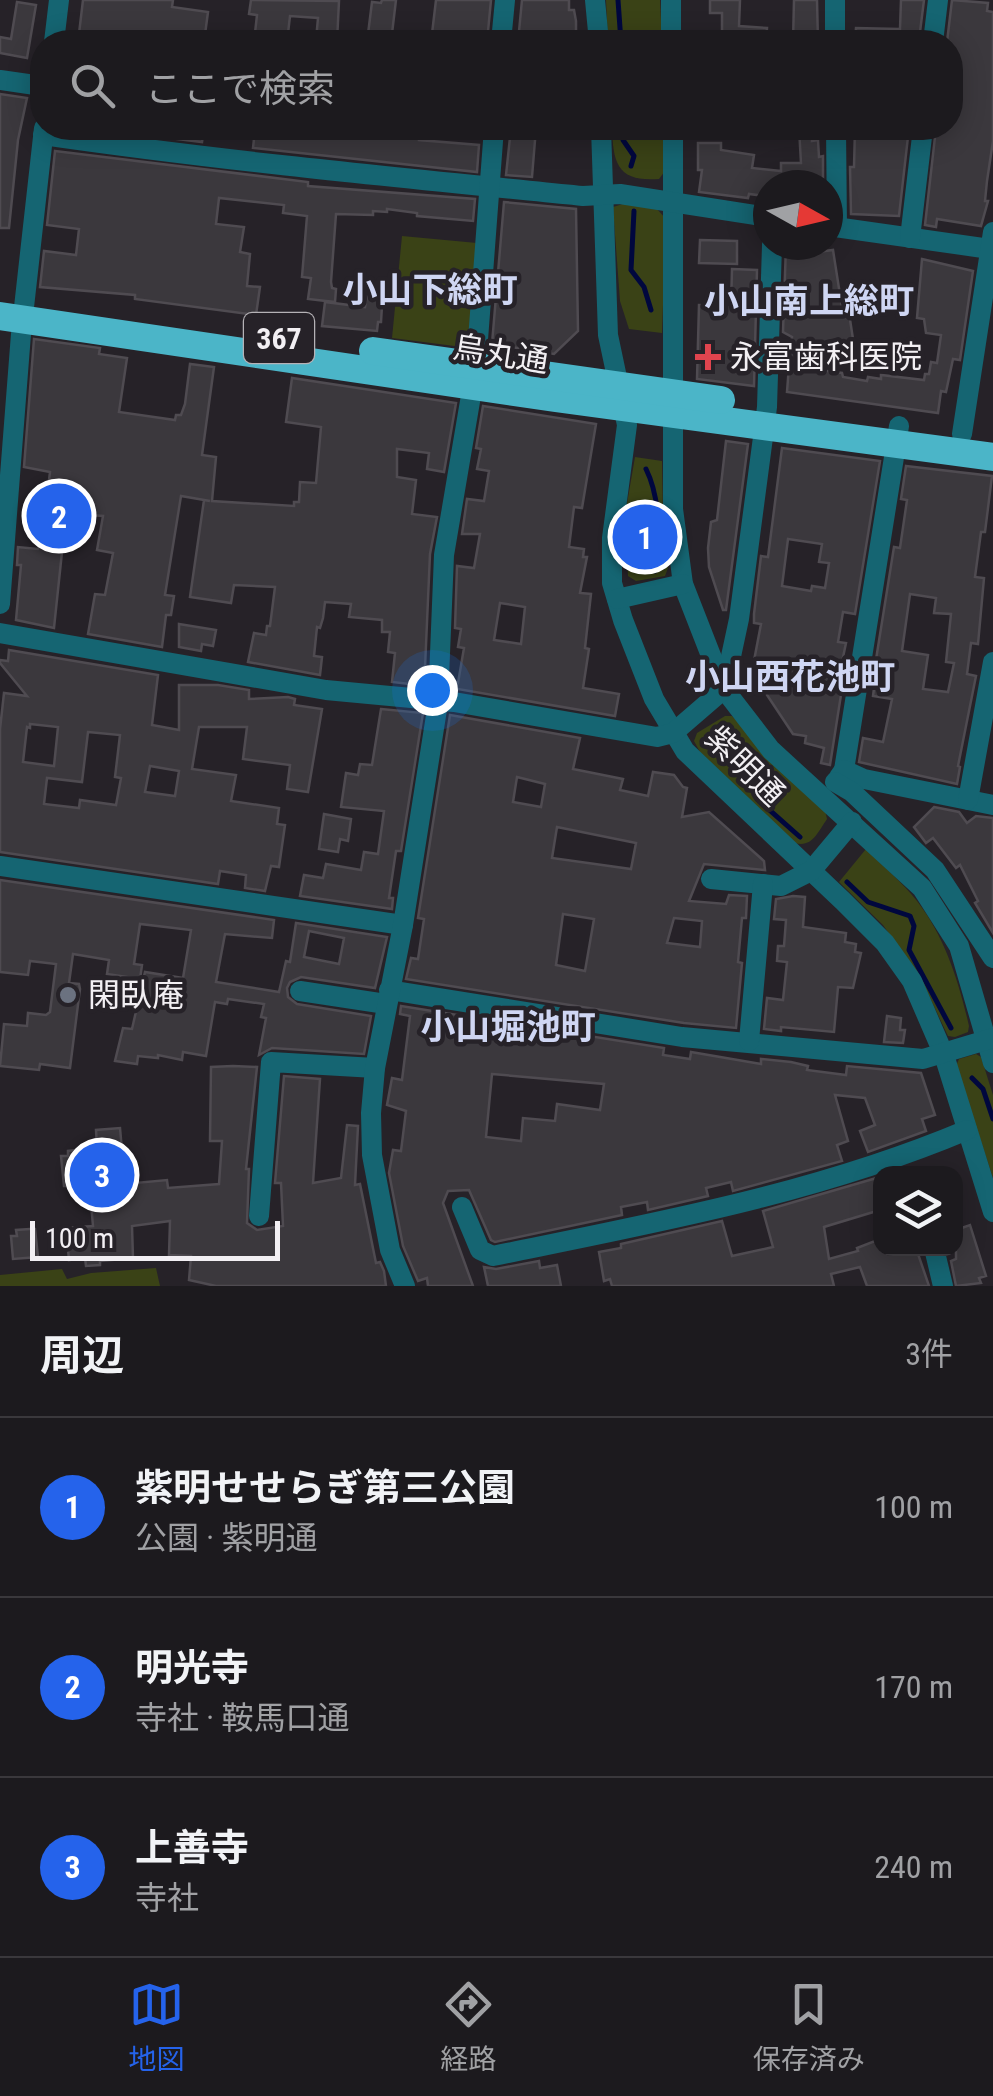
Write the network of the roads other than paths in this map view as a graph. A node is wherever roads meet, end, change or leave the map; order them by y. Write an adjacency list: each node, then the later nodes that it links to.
1 (59, 0): 7 (street)
2 (505, 0): 8 (street)
3 (595, 0): 9 (street)
4 (671, 0): 10 (street)
5 (835, 0): 11 (street)
6 (938, 0): 12 (street)
7 (55, 30)
8 (502, 30)
9 (598, 30)
10 (672, 30)
11 (835, 30)
12 (934, 30)
13 (0, 80): 14 (street)
14 (30, 84)
15 (42, 140): 31 (street)
16 (97, 140): 23 (street)
17 (493, 140): 23 (street)
18 (601, 140): 24 (street, 紫明通)
19 (672, 140): 25 (street, 紫明通)
20 (836, 140): 22 (street)
21 (922, 140): 28 (street)
22 (834, 170)
23 (488, 186): 24 (street); 32 (street)
24 (603, 195): 25 (street); 33 (street, 紫明通)
25 (674, 204): 26 (street); 34 (street, 紫明通)
26 (753, 215)
27 (843, 228): 28 (street)
28 (910, 238): 29 (street)
29 (992, 240): 36 (street)
30 (771, 260): 35 (street)
31 (12, 310): 32 (highway, 烏丸通 / 367); 42 (street)
32 (474, 375): 33 (highway, 烏丸通 / 367); 46 (street)
33 (621, 396): 34 (highway, 烏丸通 / 367); 41 (street, 紫明通)
34 (673, 403): 35 (highway, 烏丸通 / 367); 40 (street, 紫明通)
35 (766, 417): 37 (highway, 烏丸通 / 367); 45 (street)
36 (962, 434): 37 (highway, 烏丸通 / 367); 38 (highway, 烏丸通 / 367)
37 (898, 435): 39 (highway, 烏丸通 / 367); 48 (street)
38 (993, 438)
39 (993, 457)
40 (683, 584): 41 (street); 45 (street, 紫明通)
41 (617, 599): 47 (street, 紫明通)
42 (0, 604)
43 (0, 633): 46 (street)
44 (993, 662): 49 (street)
45 (724, 689): 47 (street); 48 (street, 紫明通)
46 (438, 703): 47 (street); 56 (street)
47 (673, 733): 53 (street, 紫明通)
48 (835, 783): 49 (street); 51 (street, 紫明通); 57 (street)
49 (968, 800): 50 (street)
50 (993, 804)
51 (852, 822): 53 (street); 60 (street, 紫明通)
52 (0, 866): 56 (street)
53 (811, 871): 55 (street); 62 (street, 紫明通)
54 (710, 879): 55 (street)
55 (764, 884): 61 (street)
56 (402, 924): 59 (street)
57 (993, 958)
58 (300, 992): 59 (street)
59 (388, 997): 61 (street); 64 (street)
60 (990, 1039): 62 (street); 63 (street, 紫明通)
61 (749, 1041): 62 (street)
62 (944, 1055): 65 (street, 紫明通)
63 (993, 1062)
64 (375, 1068): 70 (street); 72 (street)
65 (966, 1130): 66 (street); 69 (street, 紫明通)
66 (916, 1152): 67 (street); 68 (street)
67 (919, 1166)
68 (462, 1207)
69 (993, 1212)
70 (258, 1216)
71 (936, 1256): 73 (street)
72 (405, 1286)
73 (943, 1286)

